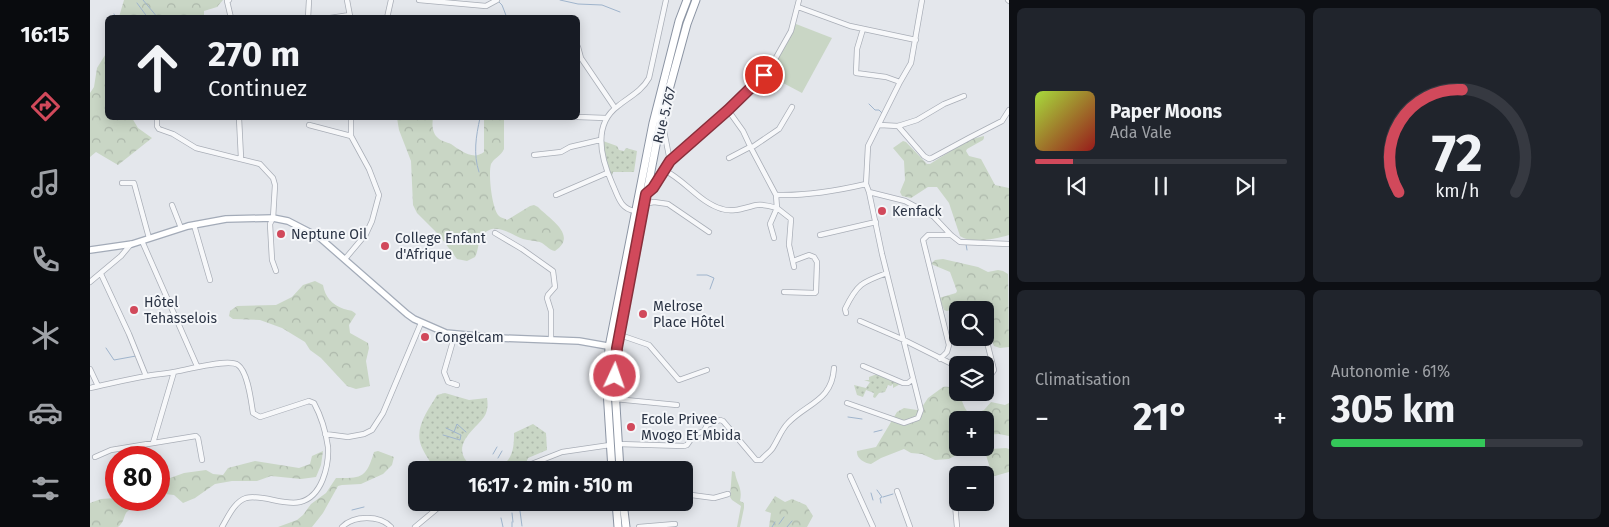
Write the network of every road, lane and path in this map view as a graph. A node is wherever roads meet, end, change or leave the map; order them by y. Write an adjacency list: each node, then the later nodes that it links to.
1 (229, 0): 13 (street)
2 (309, 0): 14 (street)
3 (347, 0): 15 (street)
4 (391, 0): 16 (street)
5 (419, 0): 6 (street)
6 (497, 0)
7 (666, 0): 23 (street)
8 (687, 0): 53 (highway)
9 (696, 0): 28 (highway, Rue 5.767)
10 (799, 0): 12 (street)
11 (922, 0): 18 (street)
12 (798, 7): 17 (street); 24 (street)
13 (230, 15)
14 (308, 15)
15 (350, 15)
16 (388, 15)
17 (863, 29): 18 (street); 20 (street)
18 (916, 40): 20 (street)
19 (580, 54): 23 (street)
20 (900, 82): 33 (street)
21 (964, 96): 34 (street)
22 (792, 107): 37 (street)
23 (615, 108): 27 (street)
24 (728, 110): 37 (street); 41 (street)
25 (1009, 110): 34 (street)
26 (580, 117): 27 (street)
27 (606, 118): 36 (street)
28 (661, 119): 41 (street); 47 (highway, Rue 5.767)
29 (157, 120): 39 (street)
30 (239, 120): 39 (street)
31 (351, 120): 35 (street)
32 (309, 125): 35 (street)
33 (880, 125): 34 (street); 45 (street)
34 (898, 126)
35 (351, 136): 68 (street)
36 (600, 140): 38 (street); 43 (street)
37 (750, 148): 40 (street); 49 (street)
38 (534, 155)
39 (241, 158): 54 (street)
40 (729, 158)
41 (670, 161): 42 (street)
42 (664, 170): 47 (street); 52 (street)
43 (607, 173): 48 (street); 53 (street)
44 (122, 183): 62 (street)
45 (866, 184): 46 (street); 49 (street)
46 (869, 192): 55 (street); 61 (street)
47 (646, 194): 50 (highway, Rue 5.767)
48 (556, 195)
49 (776, 195): 52 (street)
50 (644, 204): 58 (street); 81 (highway, Rue 5.767)
51 (172, 205): 57 (street)
52 (776, 208): 63 (street); 69 (street)
53 (635, 211): 84 (highway)
54 (273, 218): 56 (main road); 68 (main road); 71 (street)
55 (876, 222): 60 (street); 72 (street)
56 (194, 225): 57 (main road); 74 (street)
57 (181, 228): 62 (main road)
58 (709, 232)
59 (496, 233): 82 (street)
60 (820, 235)
61 (951, 236): 66 (street); 85 (street)
62 (149, 238): 64 (main road)
63 (774, 238)
64 (142, 241): 65 (main road); 87 (street)
65 (132, 244): 67 (main road); 73 (street)
66 (1009, 244)
67 (90, 250)
68 (345, 259): 79 (main road)
69 (793, 261): 70 (street); 76 (street)
70 (794, 267)
71 (276, 271)
72 (887, 273): 77 (street); 83 (street)
73 (101, 274): 75 (street); 93 (street)
74 (210, 280)
75 (90, 282)
76 (784, 292)
77 (846, 314)
78 (860, 321): 83 (street)
79 (421, 323): 80 (main road); 101 (street)
80 (455, 334): 82 (main road); 95 (street)
81 (620, 335): 84 (highway, Rue 5.767); 91 (street)
82 (551, 340): 84 (main road)
83 (904, 340): 85 (street); 94 (street)
84 (613, 347): 98 (highway, Rue 5.767); 103 (highway)
85 (940, 359): 86 (street)
86 (949, 363)
87 (197, 366): 92 (street); 101 (street)
88 (864, 366): 94 (street)
89 (834, 368): 103 (street)
90 (90, 369): 96 (street)
91 (706, 370)
92 (174, 372): 93 (street); 102 (street)
93 (146, 376): 96 (street)
94 (913, 379): 99 (street)
95 (457, 385)
96 (98, 386): 97 (street)
97 (90, 388)
98 (615, 399): 100 (street); 103 (highway, Rue 5.767)
99 (847, 403)
100 (678, 405)
101 (325, 434): 119 (street)
102 (152, 443): 104 (street); 105 (street)
103 (614, 445): 106 (street); 107 (highway); 108 (highway, Rue 5.767)
104 (95, 457)
105 (202, 460)
106 (538, 461)
107 (613, 461)
108 (618, 461)
109 (850, 476): 126 (street)
110 (897, 491): 118 (street)
111 (728, 494): 112 (street)
112 (693, 495)
113 (434, 511): 122 (street)
114 (617, 511): 123 (highway)
115 (624, 511): 124 (highway)
116 (956, 511): 127 (street)
117 (675, 524): 125 (street)
118 (908, 526)
119 (222, 527)
120 (342, 527): 121 (street)
121 (391, 527)
122 (415, 527)
123 (618, 527)
124 (626, 527)
125 (639, 527)
126 (872, 527)
127 (957, 527)

